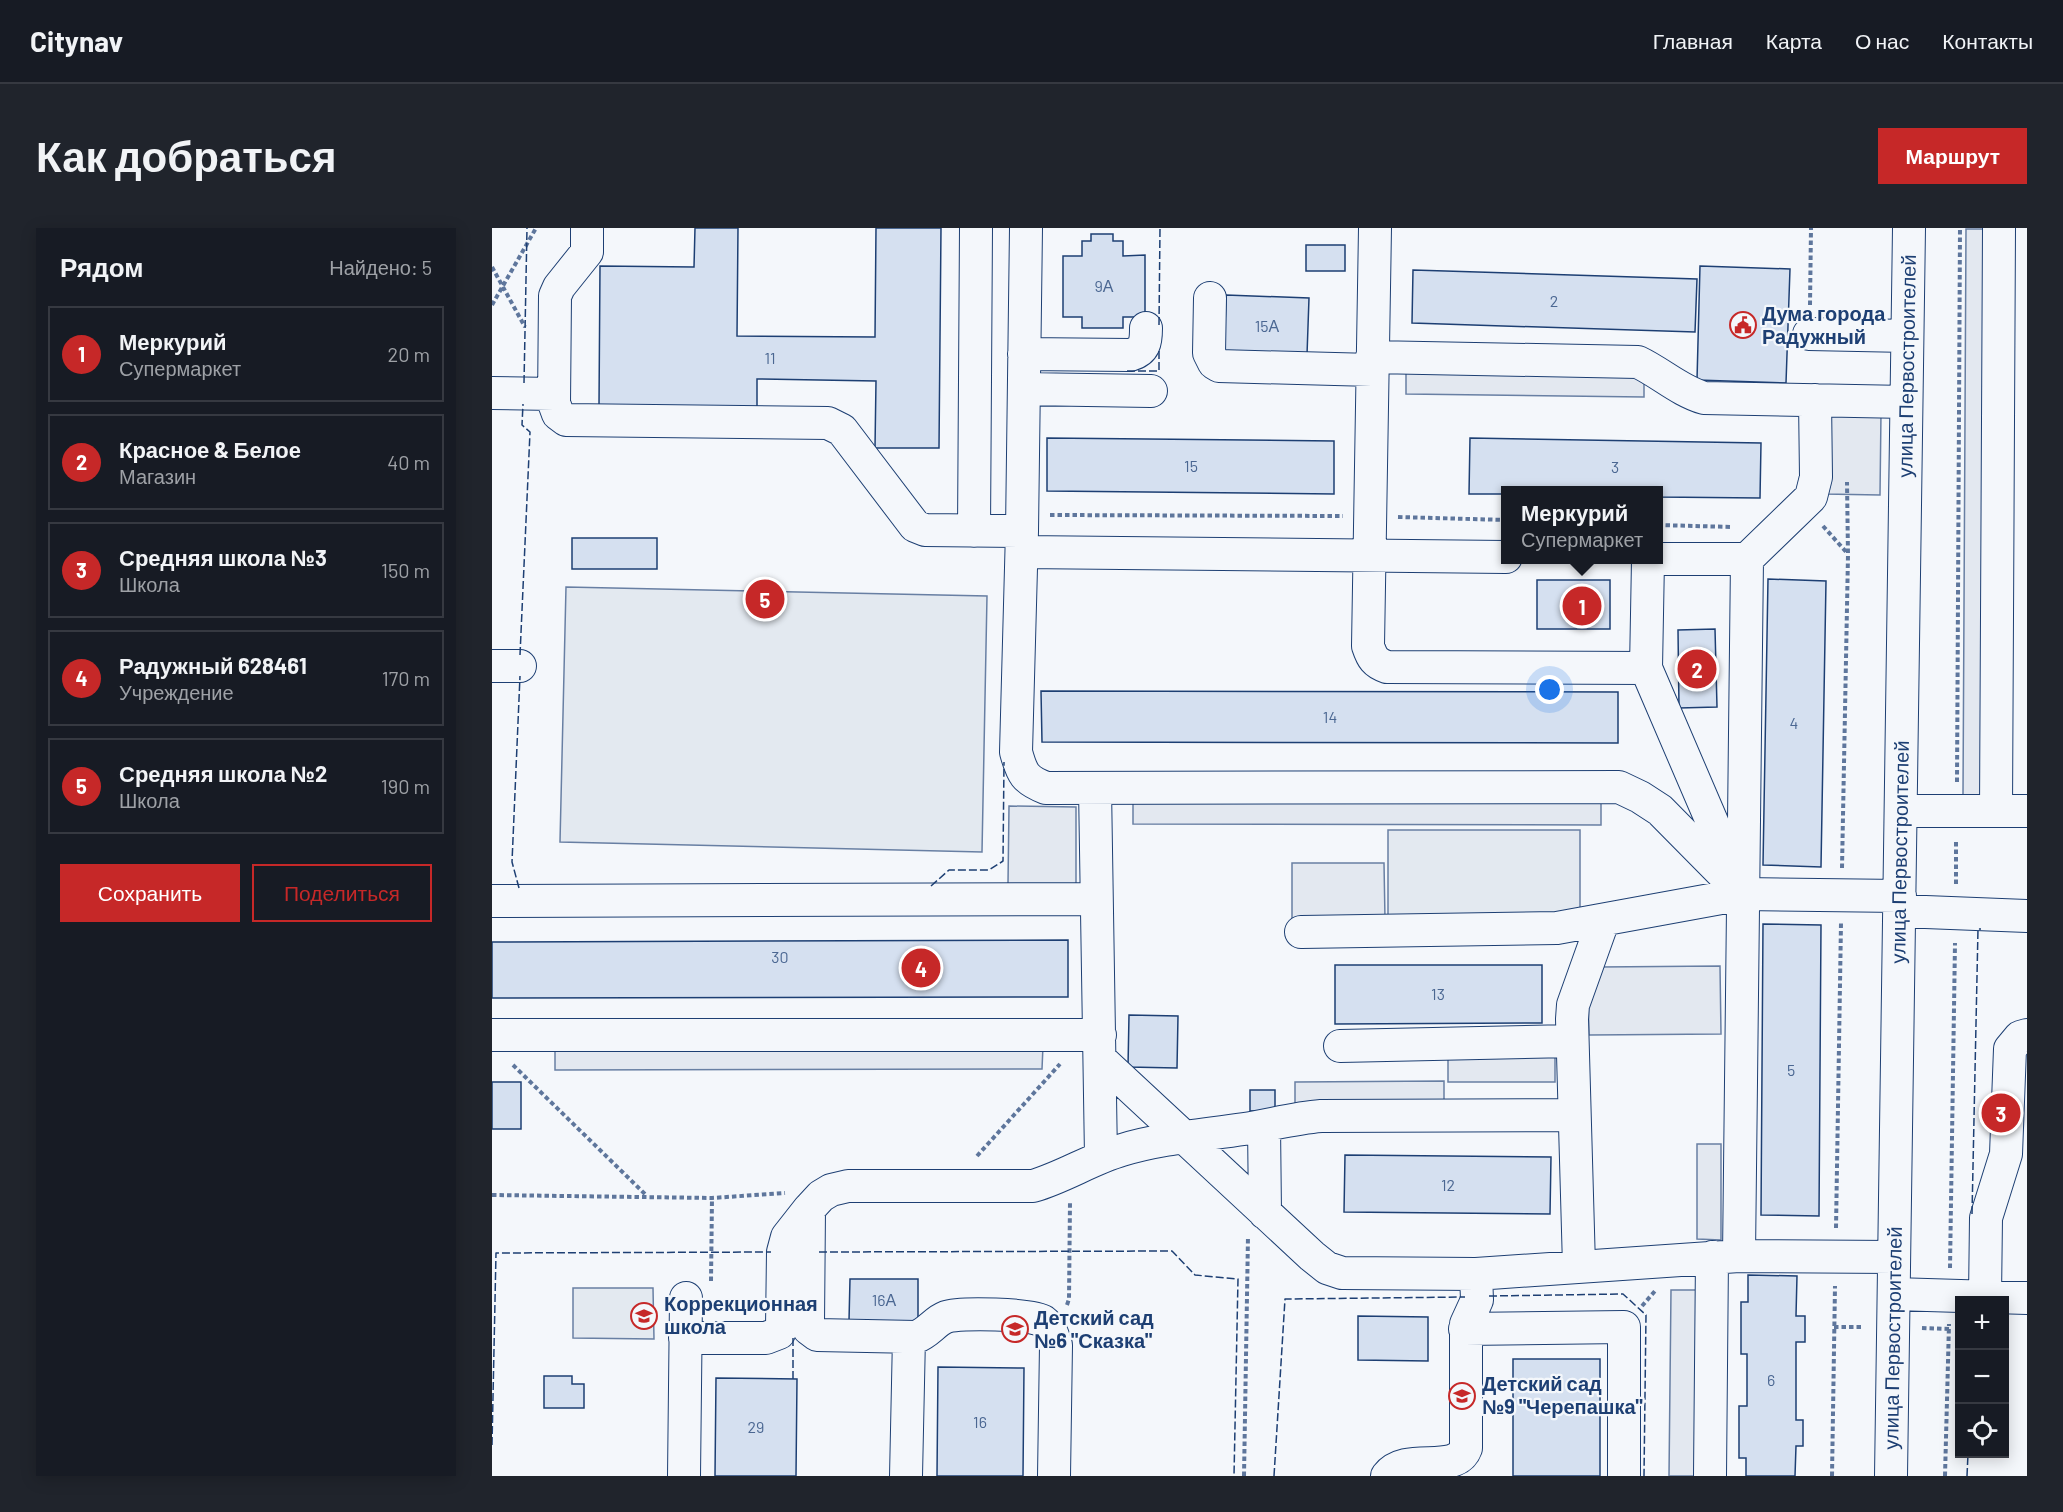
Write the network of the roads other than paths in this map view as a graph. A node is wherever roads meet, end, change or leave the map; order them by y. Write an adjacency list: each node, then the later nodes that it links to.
1 (587, 228): 16 (street)
2 (976, 228): 19 (street)
3 (1026, 228): 11 (street)
4 (1375, 228): 12 (street)
5 (1908, 228): 10 (street, улица Первостроителей)
6 (1999, 228): 31 (street)
7 (1210, 298): 12 (street)
8 (1146, 328): 11 (street)
9 (1809, 334): 10 (street)
10 (1907, 336): 18 (street, улица Первостроителей)
11 (1024, 354): 13 (street)
12 (1372, 364): 17 (street); 21 (street)
13 (1024, 388): 14 (street); 20 (street)
14 (1151, 391)
15 (492, 393): 16 (street)
16 (554, 394): 19 (street)
17 (1815, 400): 18 (street); 24 (street)
18 (1906, 402): 30 (street, улица Первостроителей)
19 (974, 531): 20 (street)
20 (1022, 533): 21 (street); 27 (street)
21 (1368, 555): 22 (street); 26 (street)
22 (1501, 557)
23 (1663, 559): 24 (street)
24 (1747, 559): 29 (street)
25 (1648, 564): 26 (street)
26 (1646, 668): 28 (street)
27 (1095, 788): 33 (street); 35 (street)
28 (1706, 807): 29 (street); 33 (street); 34 (street)
29 (1743, 807): 34 (street)
30 (1901, 811): 31 (street); 37 (street, улица Первостроителей)
31 (1996, 811): 32 (street)
32 (2027, 812)
33 (1677, 828): 34 (street)
34 (1743, 894): 37 (street); 39 (street); 52 (street)
35 (1096, 899): 36 (street); 44 (street)
36 (492, 900)
37 (1900, 904): 38 (street); 53 (street, улица Первостроителей)
38 (2027, 916)
39 (1603, 921): 40 (street); 43 (street)
40 (1301, 932)
41 (492, 1035): 44 (street)
42 (2027, 1035): 58 (street)
43 (1572, 1041): 45 (street); 46 (street)
44 (1095, 1043): 48 (street); 49 (street)
45 (1340, 1046)
46 (1575, 1115): 47 (street); 54 (street)
47 (1264, 1126): 48 (street); 51 (street)
48 (1184, 1138): 49 (street); 51 (street)
49 (1101, 1157): 50 (street)
50 (820, 1199): 63 (street); 64 (street)
51 (1256, 1224): 55 (street)
52 (1726, 1257): 53 (street); 54 (street); 70 (street)
53 (1894, 1257): 56 (street, улица Первостроителей)
54 (1579, 1266): 55 (street)
55 (1476, 1274): 62 (street)
56 (1894, 1294): 57 (street); 71 (street, улица Первостроителей)
57 (1968, 1296)
58 (1986, 1296)
59 (686, 1298): 64 (street)
60 (2009, 1298): 61 (street)
61 (2027, 1298)
62 (1465, 1329): 68 (street); 69 (street)
63 (909, 1337): 66 (street); 67 (street)
64 (686, 1338): 65 (street)
65 (684, 1476)
66 (906, 1476)
67 (1054, 1476)
68 (1387, 1476)
69 (1624, 1476)
70 (1710, 1476)
71 (1891, 1476)

